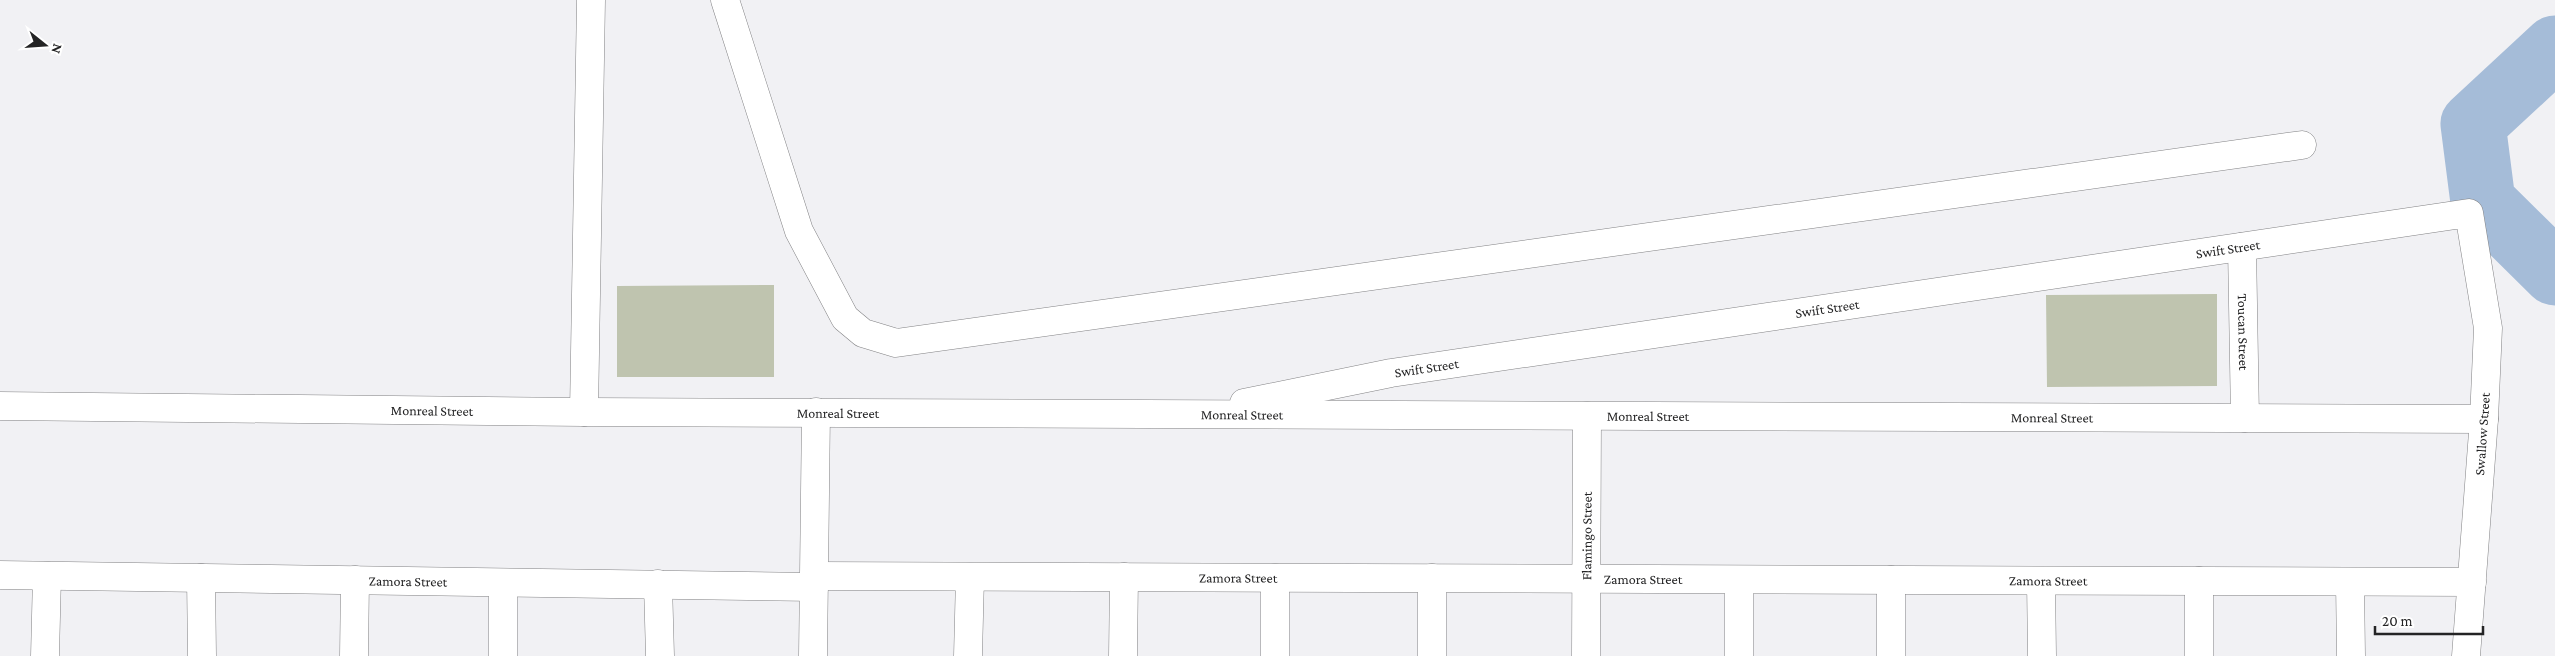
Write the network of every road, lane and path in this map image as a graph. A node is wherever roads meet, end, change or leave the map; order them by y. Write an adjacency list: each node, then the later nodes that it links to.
1 (591, 0): 7 (street)
2 (725, 0): 3 (street)
3 (2302, 145)
4 (2469, 213): 5 (street, Swift Street); 12 (street, Swallow Street)
5 (2242, 246): 9 (street, Swift Street); 11 (street, Toucan Street)
6 (0, 406): 7 (street, Monreal Street)
7 (584, 412): 8 (street, Monreal Street)
8 (816, 412): 9 (street, Monreal Street); 24 (street)
9 (1188, 414): 10 (street, Monreal Street)
10 (1587, 416): 11 (street, Monreal Street); 20 (street, Flamingo Street)
11 (2245, 418): 12 (street, Monreal Street)
12 (2484, 419): 28 (street, Swallow Street)
13 (0, 575): 14 (street, Zamora Street)
14 (47, 576): 17 (street, Zamora Street); 31 (street)
15 (970, 577): 16 (street, Zamora Street); 24 (street, Zamora Street); 37 (street)
16 (1124, 577): 18 (street, Zamora Street); 38 (street)
17 (201, 578): 21 (street, Zamora Street); 32 (street)
18 (1275, 578): 19 (street, Zamora Street); 39 (street)
19 (1432, 578): 20 (street, Zamora Street); 40 (street)
20 (1586, 579): 22 (street, Zamora Street); 41 (street, Flamingo Street)
21 (355, 580): 29 (street, Zamora Street); 33 (street)
22 (1739, 580): 23 (street, Zamora Street); 42 (street)
23 (1891, 580): 25 (street, Zamora Street); 43 (street)
24 (814, 581): 30 (street, Zamora Street); 36 (street)
25 (2041, 581): 26 (street, Zamora Street); 44 (street)
26 (2199, 581): 27 (street, Zamora Street); 45 (street)
27 (2350, 582): 28 (street, Zamora Street); 46 (street)
28 (2472, 582): 47 (street, Swallow Street)
29 (503, 583): 30 (street, Zamora Street); 34 (street)
30 (658, 584): 35 (street)
31 (45, 656)
32 (202, 656)
33 (354, 656)
34 (503, 656)
35 (660, 656)
36 (813, 656)
37 (968, 656)
38 (1123, 656)
39 (1275, 656)
40 (1432, 656)
41 (1586, 656)
42 (1739, 656)
43 (1891, 656)
44 (2042, 656)
45 (2199, 656)
46 (2351, 656)
47 (2466, 656)

